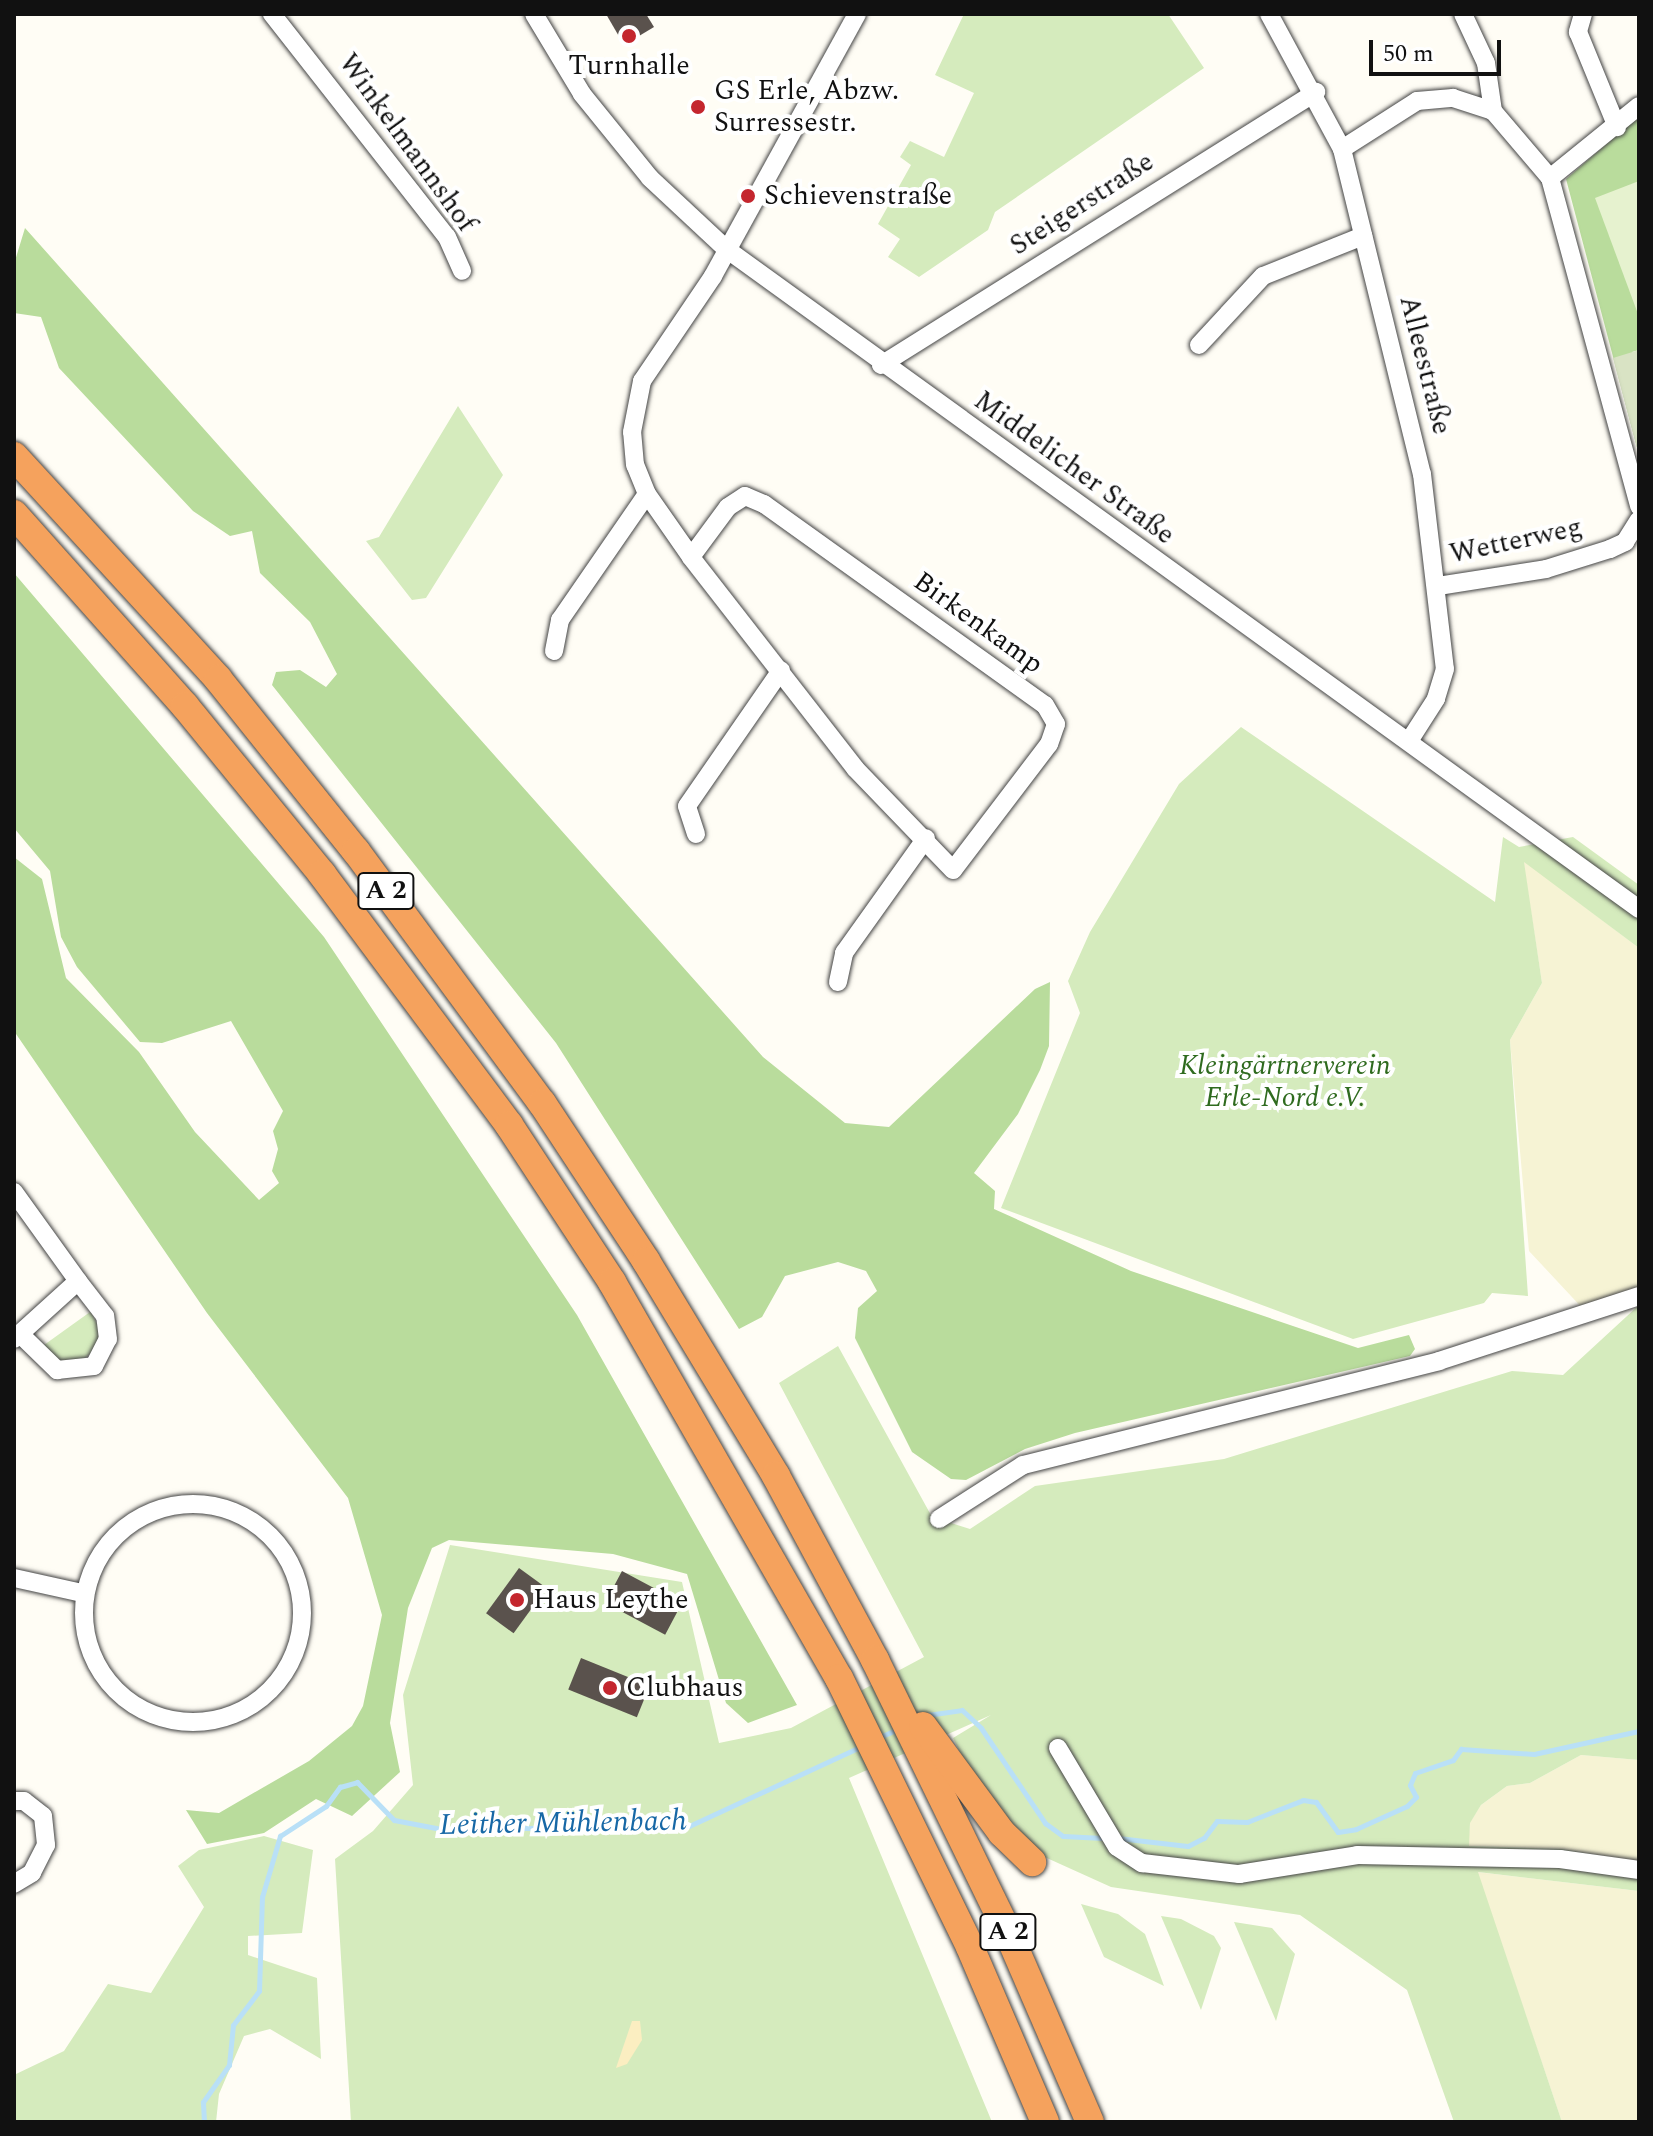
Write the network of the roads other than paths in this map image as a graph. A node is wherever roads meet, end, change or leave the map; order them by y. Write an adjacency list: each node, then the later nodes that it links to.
1 (272, 14): 15 (street, Winkelmannshof)
2 (534, 14): 14 (street, Middelicher Straße)
3 (857, 14): 14 (street)
4 (1269, 14): 7 (street, Alleestraße)
5 (1463, 14): 9 (street)
6 (1583, 14): 10 (street)
7 (1316, 92): 11 (street, Alleestraße); 17 (street, Steigerstraße)
8 (1639, 106): 10 (street)
9 (1493, 111): 11 (street); 12 (street)
10 (1617, 127): 12 (street)
11 (1342, 149): 13 (street, Alleestraße)
12 (1550, 178): 20 (street)
13 (1363, 236): 16 (street); 24 (street, Alleestraße)
14 (725, 248): 17 (street, Middelicher Straße); 19 (street, Birkenkamp)
15 (462, 271)
16 (1199, 345)
17 (881, 365): 27 (street, Middelicher Straße)
18 (14, 456): 39 (highway, A 2)
19 (647, 494): 23 (street, Birkenkamp); 25 (street)
20 (1639, 506)
21 (14, 514): 45 (highway, A 2)
22 (1639, 520): 24 (street, Wetterweg)
23 (691, 557): 26 (street, Birkenkamp); 29 (street, Birkenkamp)
24 (1438, 586): 27 (street, Alleestraße)
25 (554, 651)
26 (781, 670): 28 (street); 29 (street, Birkenkamp)
27 (1409, 741): 30 (street, Middelicher Straße)
28 (696, 834)
29 (926, 838): 31 (street)
30 (1639, 909)
31 (838, 982)
32 (14, 1192): 33 (street)
33 (78, 1281): 35 (street); 35 (street)
34 (1639, 1296): 36 (street)
35 (17, 1337)
36 (939, 1519)
37 (14, 1578): 38 (street)
38 (82, 1593): 38 (street)
39 (925, 1743): 42 (highway); 46 (highway, A 2)
40 (1058, 1748): 43 (street)
41 (14, 1801): 44 (street)
42 (1032, 1862)
43 (1639, 1870)
44 (14, 1884)
45 (1042, 2118)
46 (1090, 2122)

